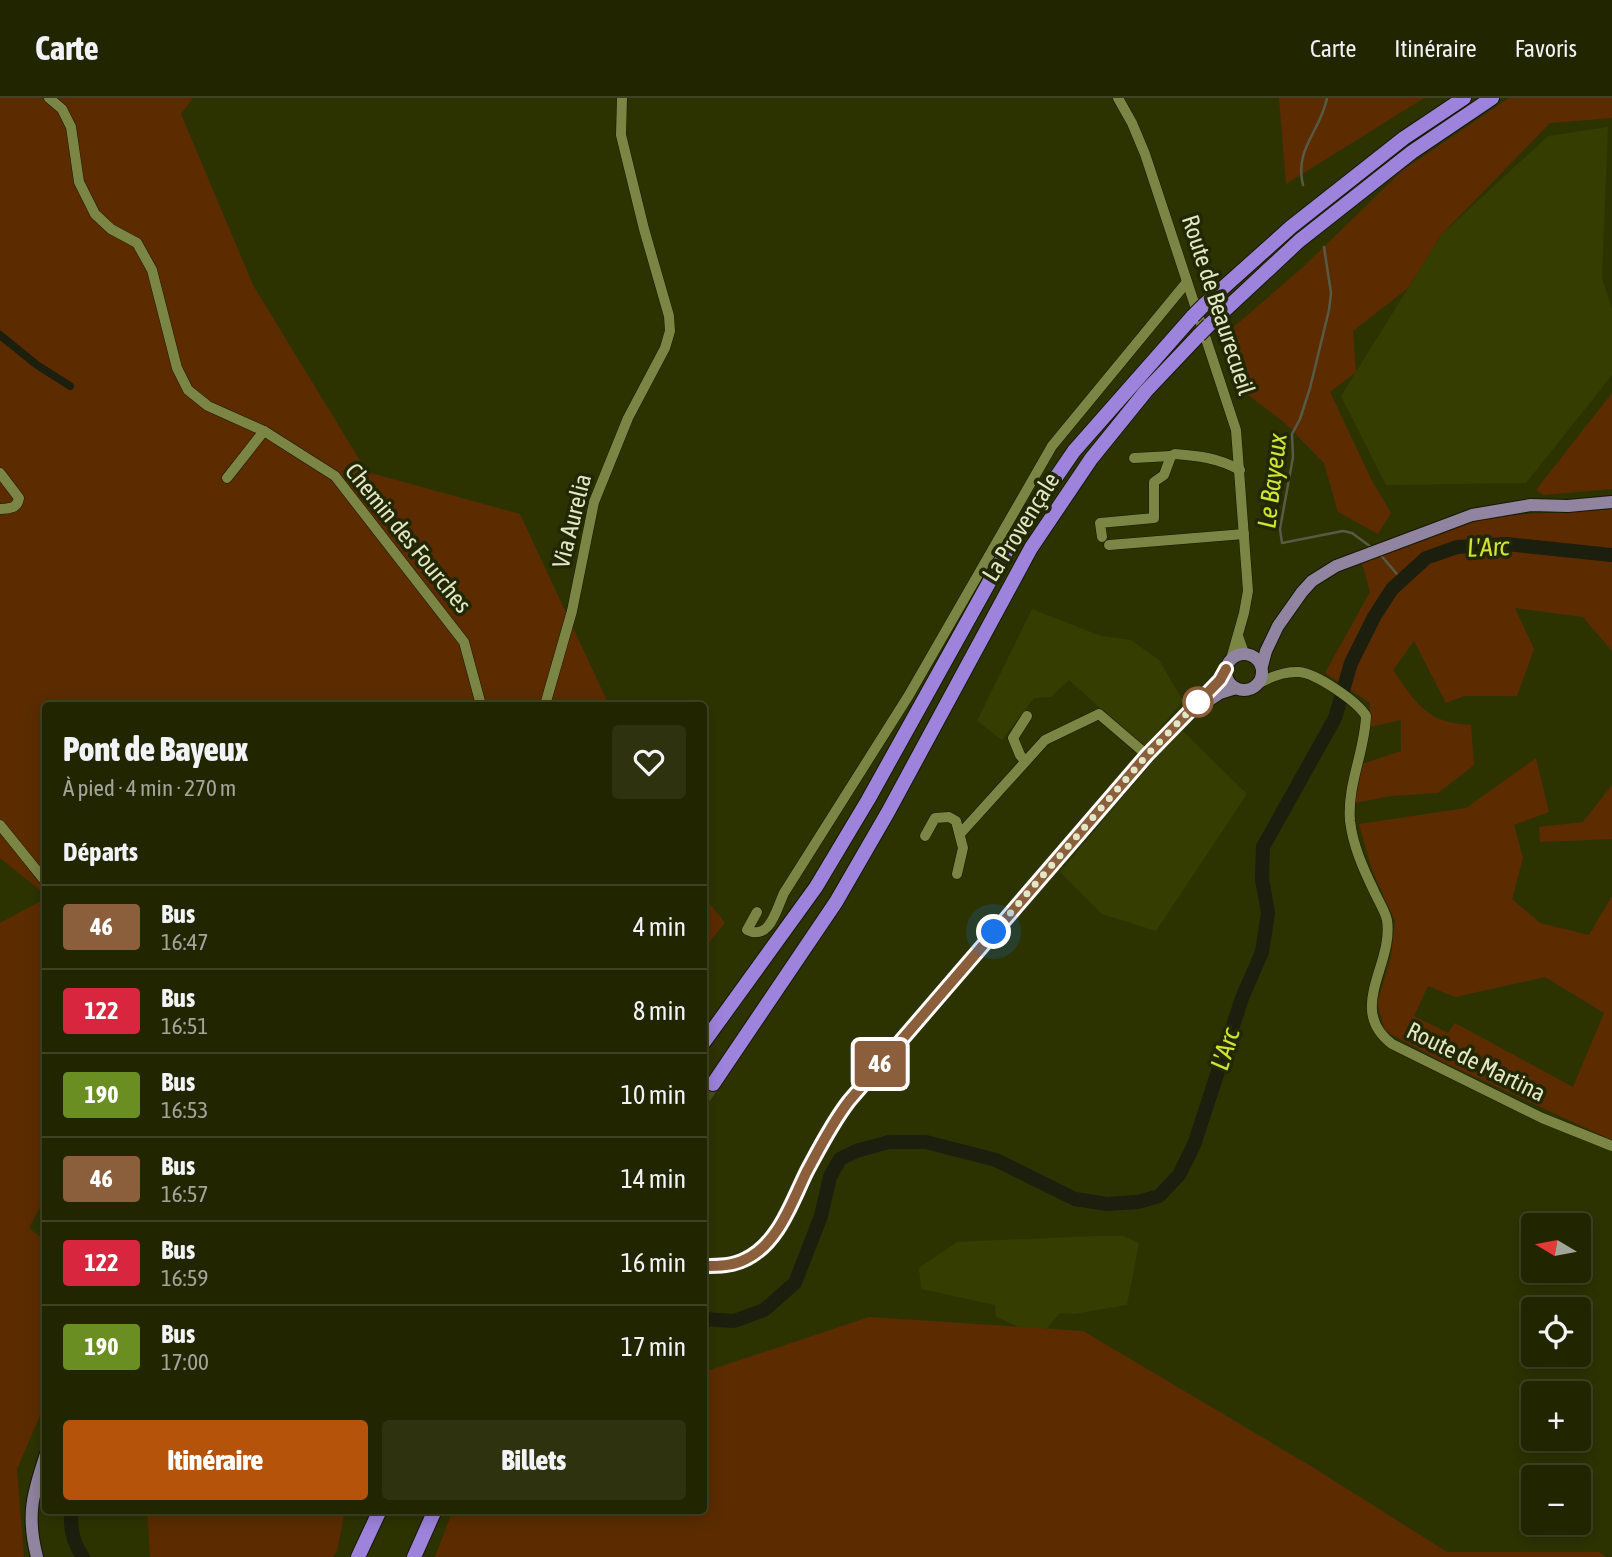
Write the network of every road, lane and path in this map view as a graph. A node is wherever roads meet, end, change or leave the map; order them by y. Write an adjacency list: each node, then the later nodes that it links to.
1 (50, 98): 7 (street, Chemin des Fourches)
2 (622, 98): 21 (street, Via Aurelia)
3 (1118, 98): 6 (street, Route de Beaurecueil)
4 (1464, 98): 32 (highway, La Provençale, bridge)
5 (1493, 98): 33 (highway, La Provençale)
6 (1187, 282): 10 (street, Route de Beaurecueil); 31 (street)
7 (264, 430): 12 (street); 20 (street, Chemin des Fourches)
8 (1171, 456): 9 (street); 10 (street); 15 (street)
9 (1134, 458)
10 (1240, 470): 15 (street, Route de Beaurecueil)
11 (0, 472): 14 (street)
12 (227, 478)
13 (1612, 502): 16 (main road)
14 (0, 509)
15 (1244, 534): 17 (street, Route de Beaurecueil)
16 (1278, 626): 17 (main road); 18 (main road)
17 (1237, 659): 18 (main road); 19 (main road); 23 (main road)
18 (1264, 674): 19 (main road); 34 (street, Route de Martina)
19 (1236, 688): 23 (main road)
20 (480, 702)
21 (546, 702)
22 (1027, 716): 25 (street)
23 (1183, 716): 24 (main road)
24 (1147, 755): 25 (street); 35 (main road)
25 (1026, 761): 27 (street)
26 (0, 825): 30 (street)
27 (960, 834): 28 (street); 29 (street)
28 (925, 836)
29 (957, 874)
30 (42, 877)
31 (757, 912)
32 (707, 1038)
33 (713, 1084)
34 (1612, 1146)
35 (707, 1266)
36 (42, 1465): 39 (main road)
37 (378, 1514): 40 (highway)
38 (433, 1514): 41 (highway)
39 (37, 1554)
40 (358, 1557)
41 (414, 1557)

